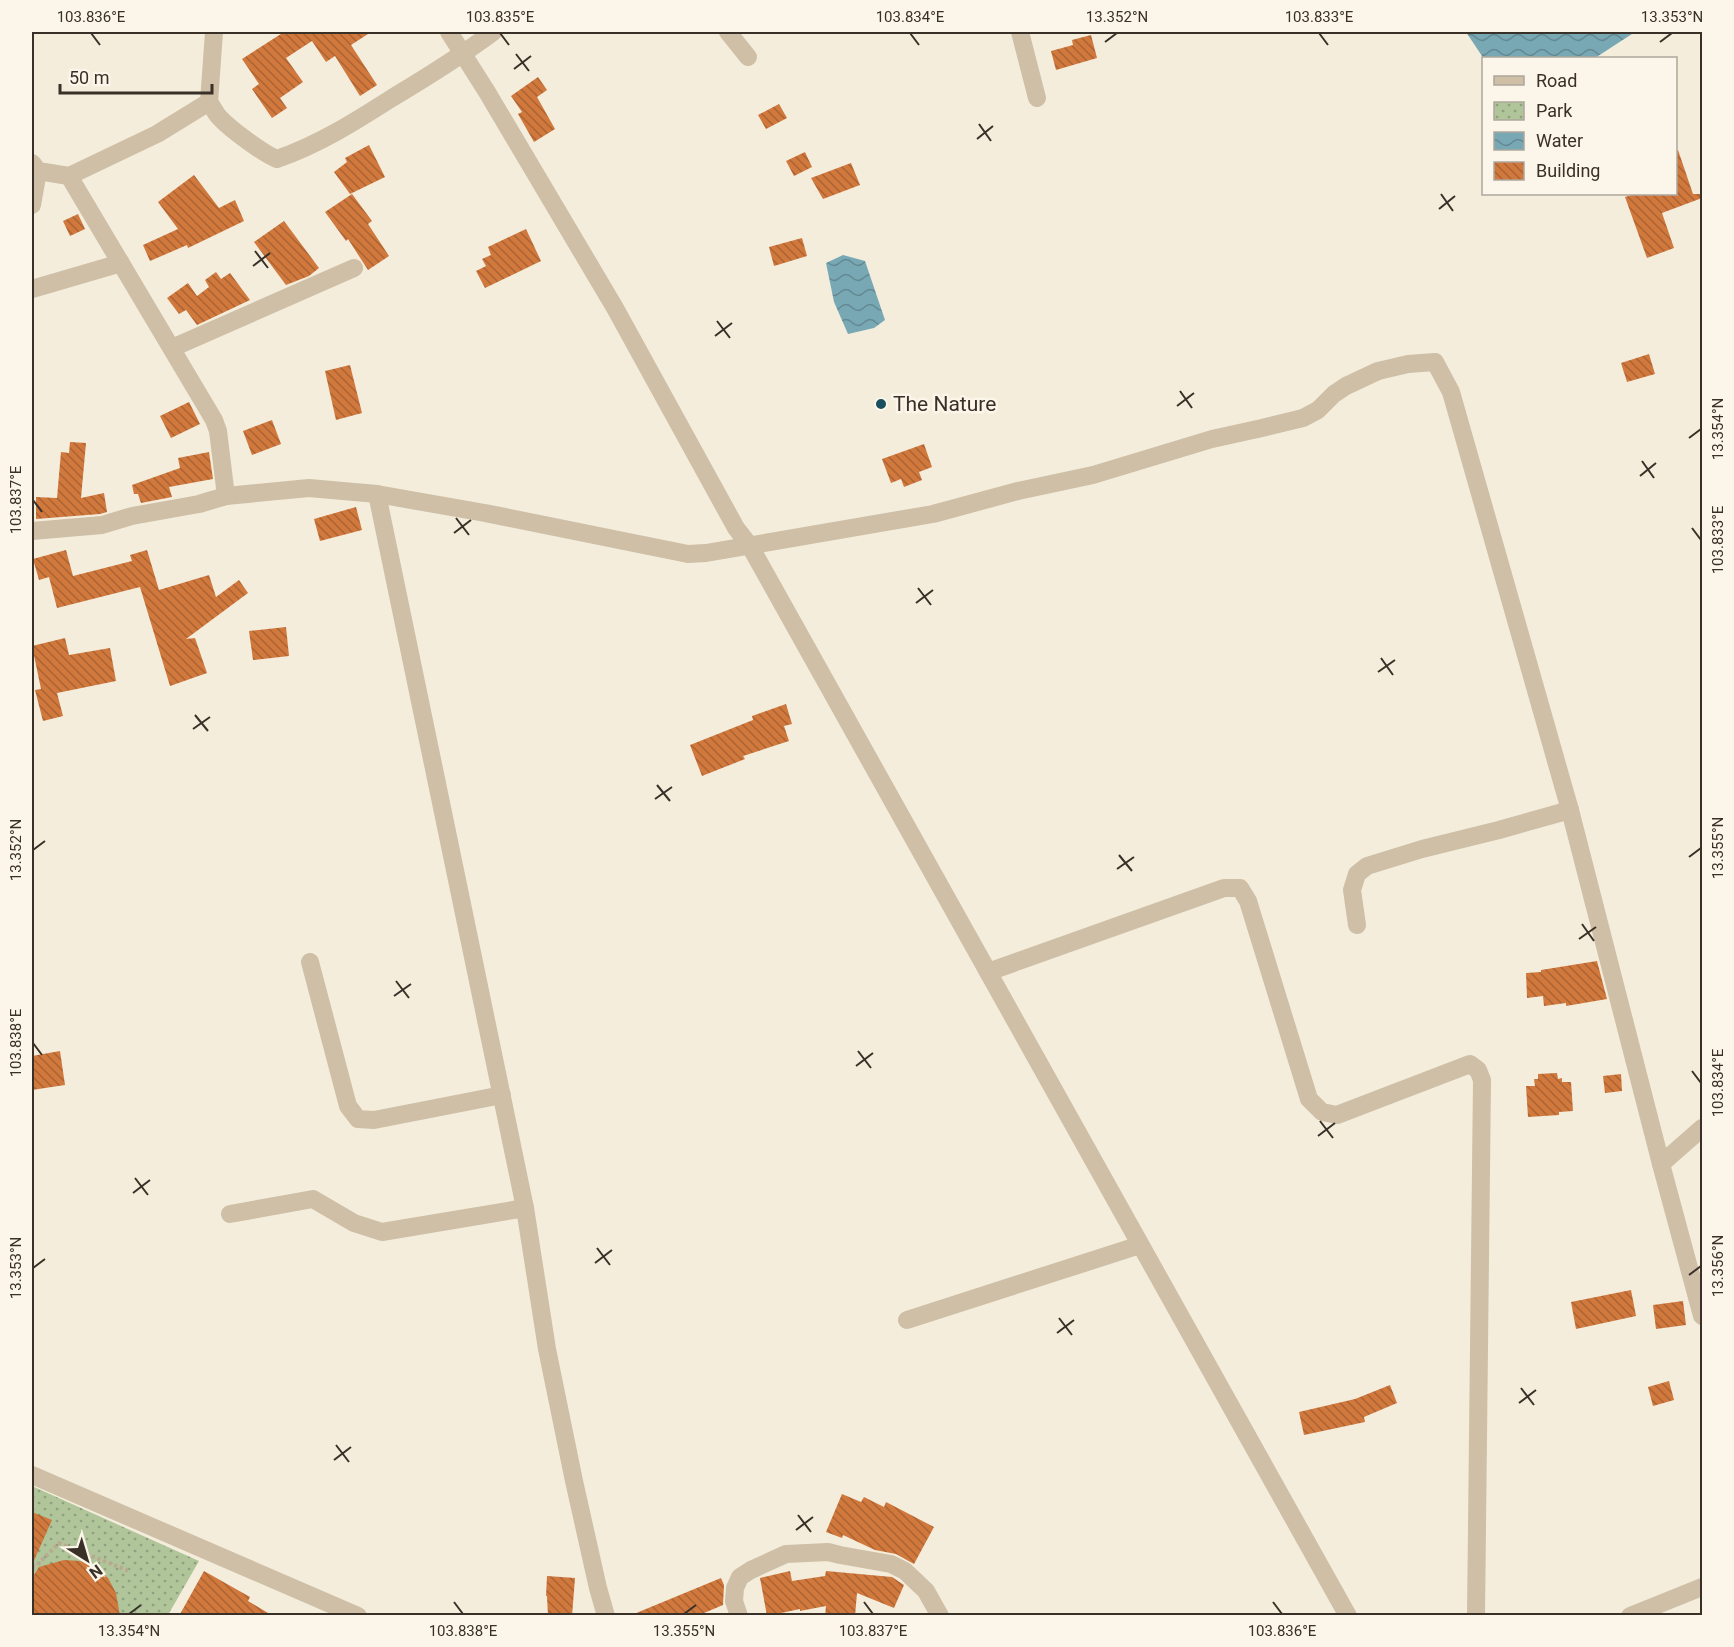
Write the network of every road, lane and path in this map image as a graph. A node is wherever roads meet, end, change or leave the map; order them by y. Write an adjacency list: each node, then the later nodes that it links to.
1 (214, 32): 9 (street)
2 (449, 32): 6 (street)
3 (493, 32): 6 (street)
4 (728, 32): 7 (street)
5 (1020, 32): 8 (street)
6 (463, 54): 9 (street); 20 (street)
7 (747, 57)
8 (1037, 98)
9 (210, 102): 11 (street)
10 (35, 167): 11 (street); 12 (street)
11 (69, 176): 13 (street)
12 (32, 205)
13 (121, 263): 15 (street); 16 (street)
14 (354, 268): 16 (street)
15 (32, 289)
16 (172, 348): 18 (street)
17 (376, 494): 18 (street); 20 (street); 25 (street)
18 (226, 496): 19 (street)
19 (32, 531)
20 (750, 546): 21 (street); 24 (street)
21 (1570, 810): 22 (street); 27 (street)
22 (1357, 925)
23 (310, 962): 25 (street)
24 (988, 972): 30 (street); 42 (street)
25 (502, 1095): 28 (street)
26 (1702, 1128): 27 (street)
27 (1661, 1164): 31 (street)
28 (525, 1208): 29 (street); 38 (street)
29 (230, 1214)
30 (1140, 1245): 32 (street); 41 (street)
31 (1702, 1316)
32 (907, 1320)
33 (32, 1475): 37 (street)
34 (32, 1566): 35 (path)
35 (129, 1571)
36 (1702, 1587): 43 (street)
37 (358, 1616)
38 (606, 1616)
39 (739, 1616): 40 (street)
40 (940, 1616)
41 (1348, 1616)
42 (1476, 1616)
43 (1630, 1616)

